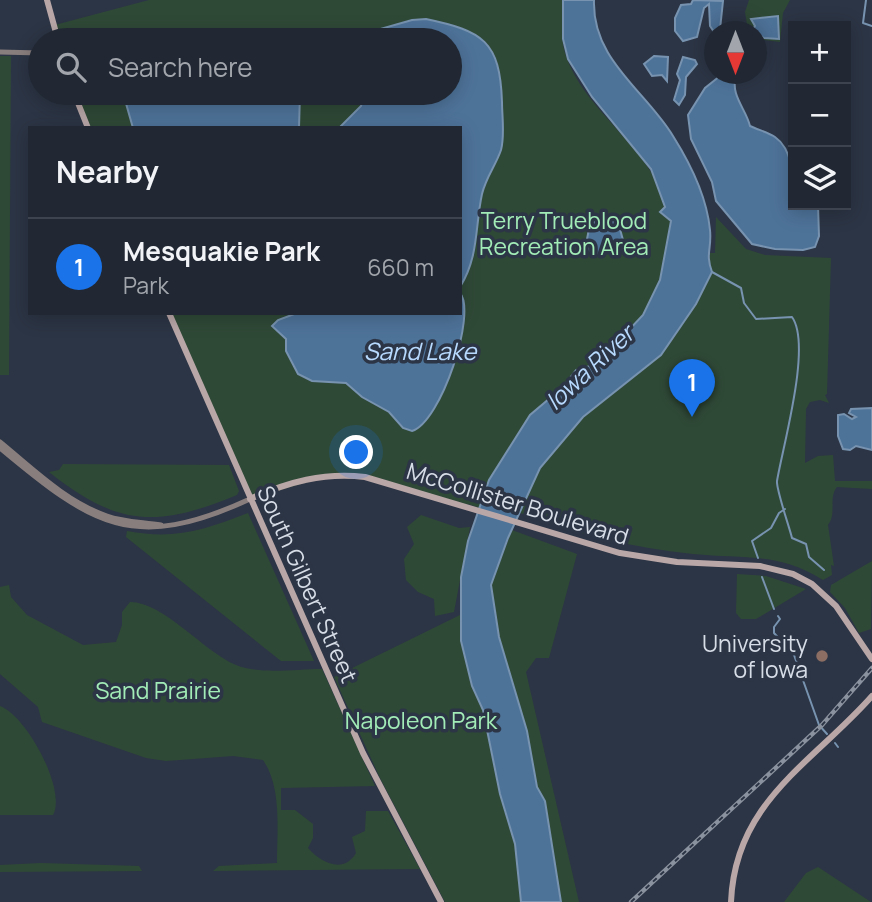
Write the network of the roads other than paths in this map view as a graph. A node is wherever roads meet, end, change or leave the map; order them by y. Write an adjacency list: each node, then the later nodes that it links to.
1 (47, 0): 2 (main road)
2 (55, 28)
3 (0, 52): 4 (street)
4 (28, 52)
5 (79, 105): 6 (main road)
6 (87, 126)
7 (170, 315): 10 (main road, South Gilbert Street)
8 (0, 442): 11 (street, McCollister Boulevard)
9 (0, 448): 11 (street, McCollister Boulevard)
10 (250, 499): 11 (street, McCollister Boulevard); 12 (main road, McCollister Boulevard); 14 (main road, South Gilbert Street)
11 (164, 526)
12 (872, 659)
13 (872, 695): 15 (main road)
14 (441, 902)
15 (731, 902)

